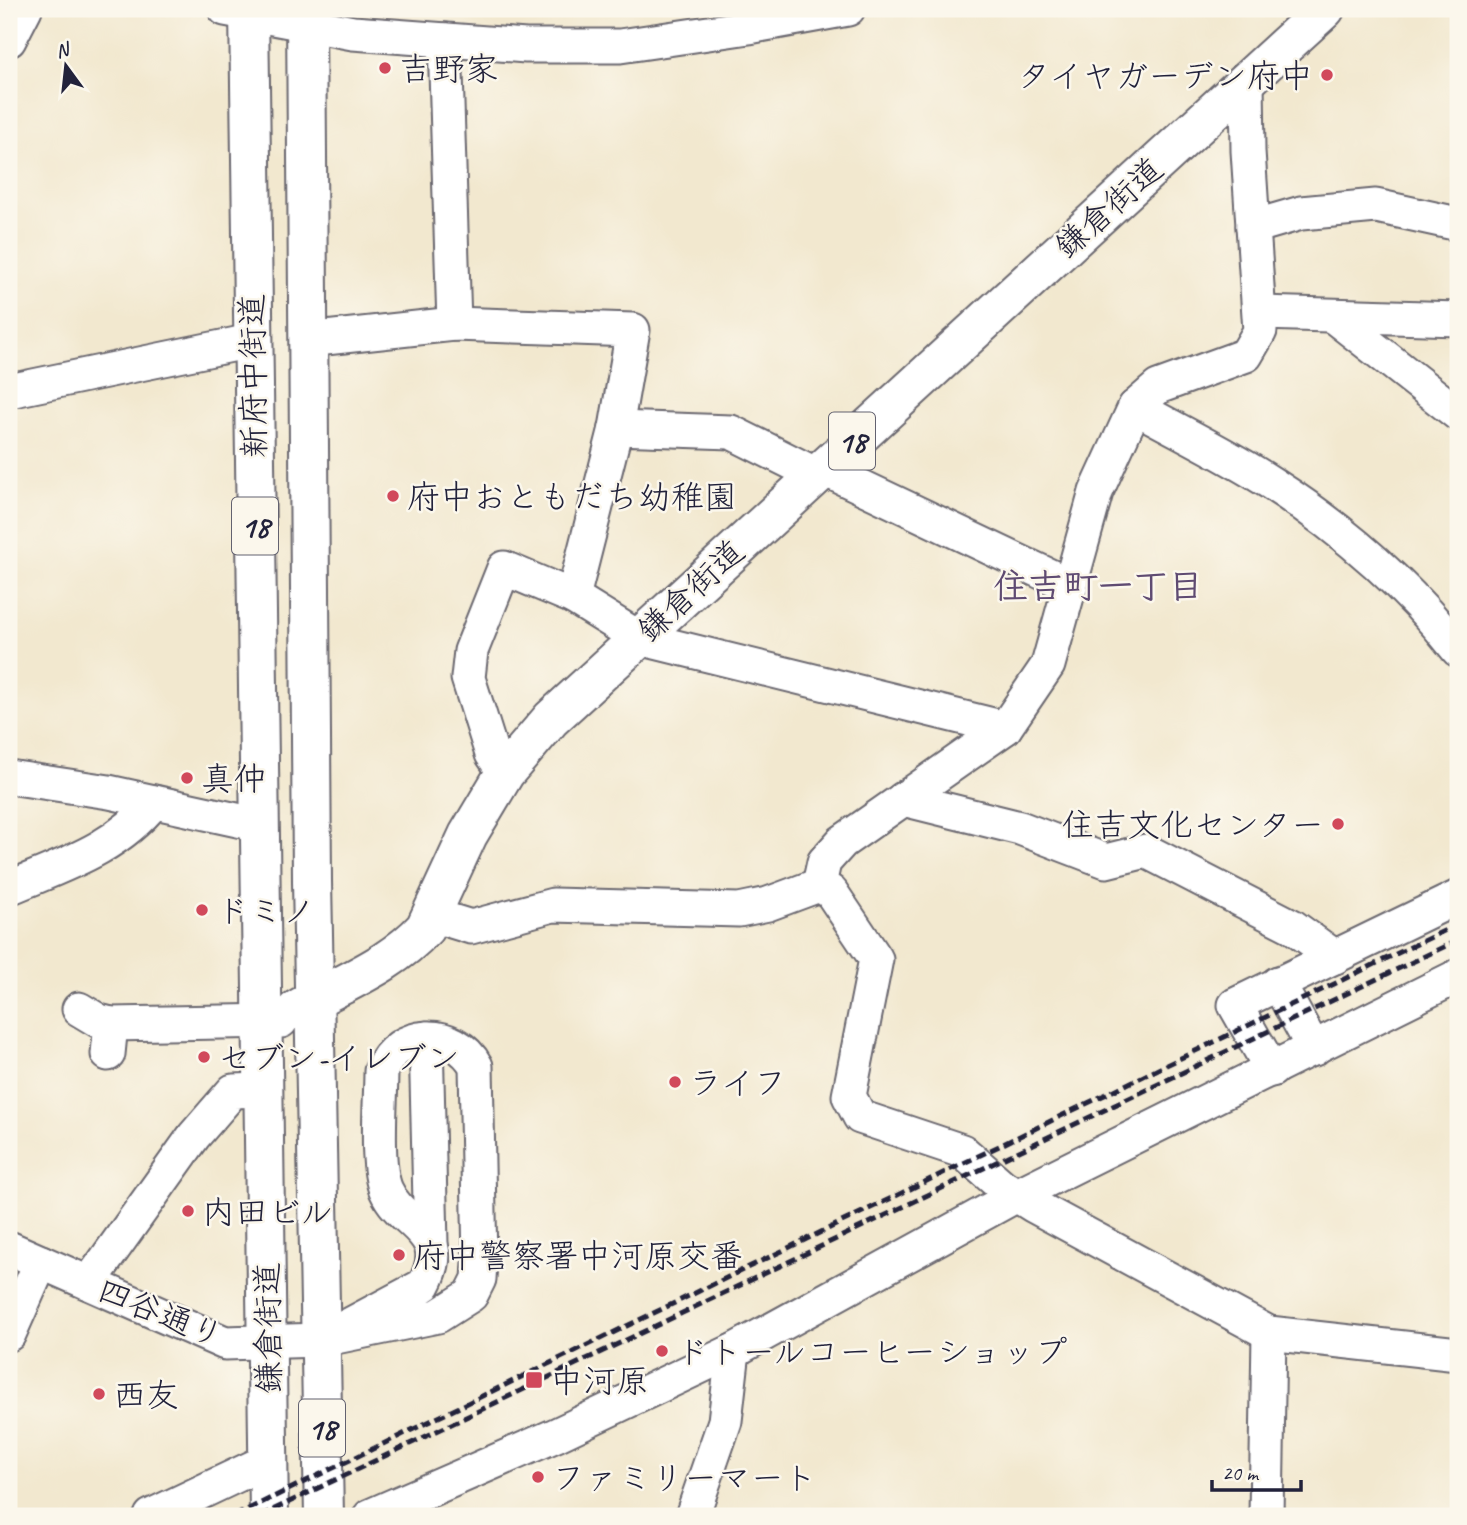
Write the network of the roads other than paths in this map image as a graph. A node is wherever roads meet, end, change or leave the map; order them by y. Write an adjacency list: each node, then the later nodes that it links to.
1 (25, 9): 6 (street)
2 (1325, 9): 8 (main road, 鎌倉街道 / 18)
3 (241, 10): 5 (street); 16 (main road, 新府中街道 / 18)
4 (827, 11): 7 (street)
5 (306, 18): 7 (street); 15 (main road, 新府中街道 / 18)
6 (9, 40)
7 (445, 40): 14 (street)
8 (1247, 81): 10 (street); 21 (main road, 鎌倉街道 / 18)
9 (1458, 223): 10 (street)
10 (1253, 227): 11 (street)
11 (1260, 313): 12 (street); 18 (street)
12 (1333, 316): 13 (street); 19 (street)
13 (1458, 319)
14 (454, 324): 15 (street); 20 (street)
15 (307, 340): 39 (main road, 新府中街道 / 18)
16 (251, 341): 17 (street); 31 (main road, 新府中街道 / 18)
17 (9, 391)
18 (1135, 407): 22 (street); 25 (street)
19 (1458, 414)
20 (616, 428): 21 (street); 23 (street)
21 (818, 471): 22 (street); 24 (main road, 鎌倉街道 / 18)
22 (1071, 586): 26 (street)
23 (573, 597): 24 (street); 27 (street)
24 (639, 638): 26 (street); 27 (main road, 鎌倉街道 / 18)
25 (1458, 650)
26 (1005, 728): 29 (street)
27 (505, 773): 35 (main road, 鎌倉街道 / 18)
28 (9, 777): 30 (street)
29 (903, 799): 32 (street); 36 (street)
30 (154, 802): 31 (street); 33 (street)
31 (260, 825): 41 (main road, 新府中街道 / 18)
32 (819, 886): 35 (street); 46 (street)
33 (9, 888)
34 (1458, 897): 36 (street)
35 (432, 915): 39 (main road, 鎌倉街道 / 18)
36 (1335, 957): 38 (street)
37 (1458, 976): 43 (street)
38 (1278, 983): 43 (street); 44 (street)
39 (315, 998): 41 (main road, 鎌倉街道 / 18); 54 (main road, 鎌倉街道 / 18)
40 (79, 1009): 41 (street)
41 (269, 1027): 45 (main road, 鎌倉街道 / 18)
42 (426, 1038): 47 (street, 四谷通り); 48 (street); 48 (street)
43 (1314, 1049): 44 (street)
44 (1272, 1070): 46 (street)
45 (263, 1090): 51 (street); 55 (main road, 鎌倉街道 / 18)
46 (1017, 1195): 52 (street); 56 (street)
47 (480, 1208): 48 (street); 54 (street, 四谷通り)
48 (425, 1230): 54 (street)
49 (9, 1248): 50 (street, 四谷通り)
50 (41, 1262): 51 (street, 四谷通り); 53 (street)
51 (89, 1283): 55 (street, 四谷通り)
52 (1269, 1333): 57 (street); 64 (street)
53 (9, 1334)
54 (321, 1340): 55 (street, 四谷通り); 61 (main road, 鎌倉街道 / 18)
55 (268, 1344): 58 (main road, 鎌倉街道 / 18)
56 (733, 1351): 62 (street); 63 (street)
57 (1458, 1354)
58 (269, 1460): 59 (street); 60 (main road, 鎌倉街道 / 18)
59 (151, 1516)
60 (269, 1516)
61 (324, 1516)
62 (370, 1516)
63 (692, 1516)
64 (1266, 1516)

